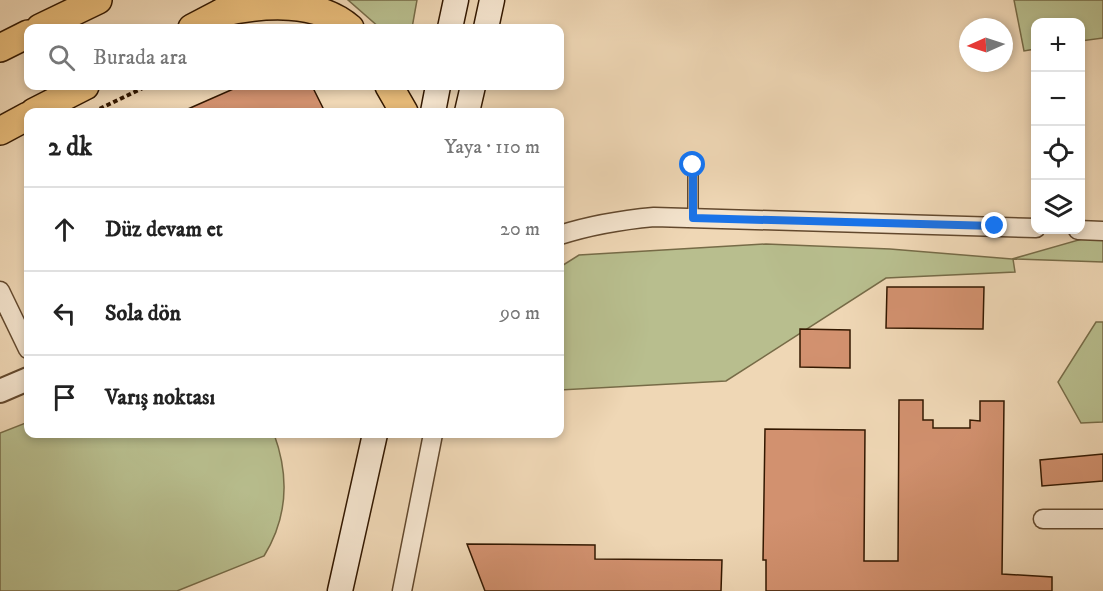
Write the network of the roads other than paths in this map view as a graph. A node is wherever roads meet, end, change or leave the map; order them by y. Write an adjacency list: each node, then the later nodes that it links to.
1 (98, 0): 6 (main road)
2 (245, 0): 5 (main road)
3 (456, 0): 9 (main road)
4 (492, 0): 10 (main road)
5 (221, 13): 7 (main road); 8 (main road)
6 (48, 24)
7 (200, 24)
8 (346, 24)
9 (451, 24)
10 (487, 24)
11 (24, 36): 12 (main road)
12 (0, 48)
13 (77, 90): 17 (main road)
14 (391, 90): 18 (main road)
15 (437, 90): 19 (main road)
16 (472, 90): 20 (main road)
17 (42, 108)
18 (402, 108)
19 (434, 108)
20 (468, 108)
21 (24, 118): 22 (main road)
22 (0, 131)
23 (693, 165): 24 (lane)
24 (693, 218): 25 (street); 28 (street)
25 (1031, 228)
26 (1085, 230): 27 (street)
27 (1103, 231)
28 (564, 235)
29 (0, 291): 30 (street)
30 (24, 341)
31 (24, 380): 32 (street)
32 (0, 392)
33 (374, 438): 37 (main road)
34 (432, 438): 38 (street)
35 (1043, 519): 36 (street)
36 (1103, 519)
37 (340, 591)
38 (402, 591)

